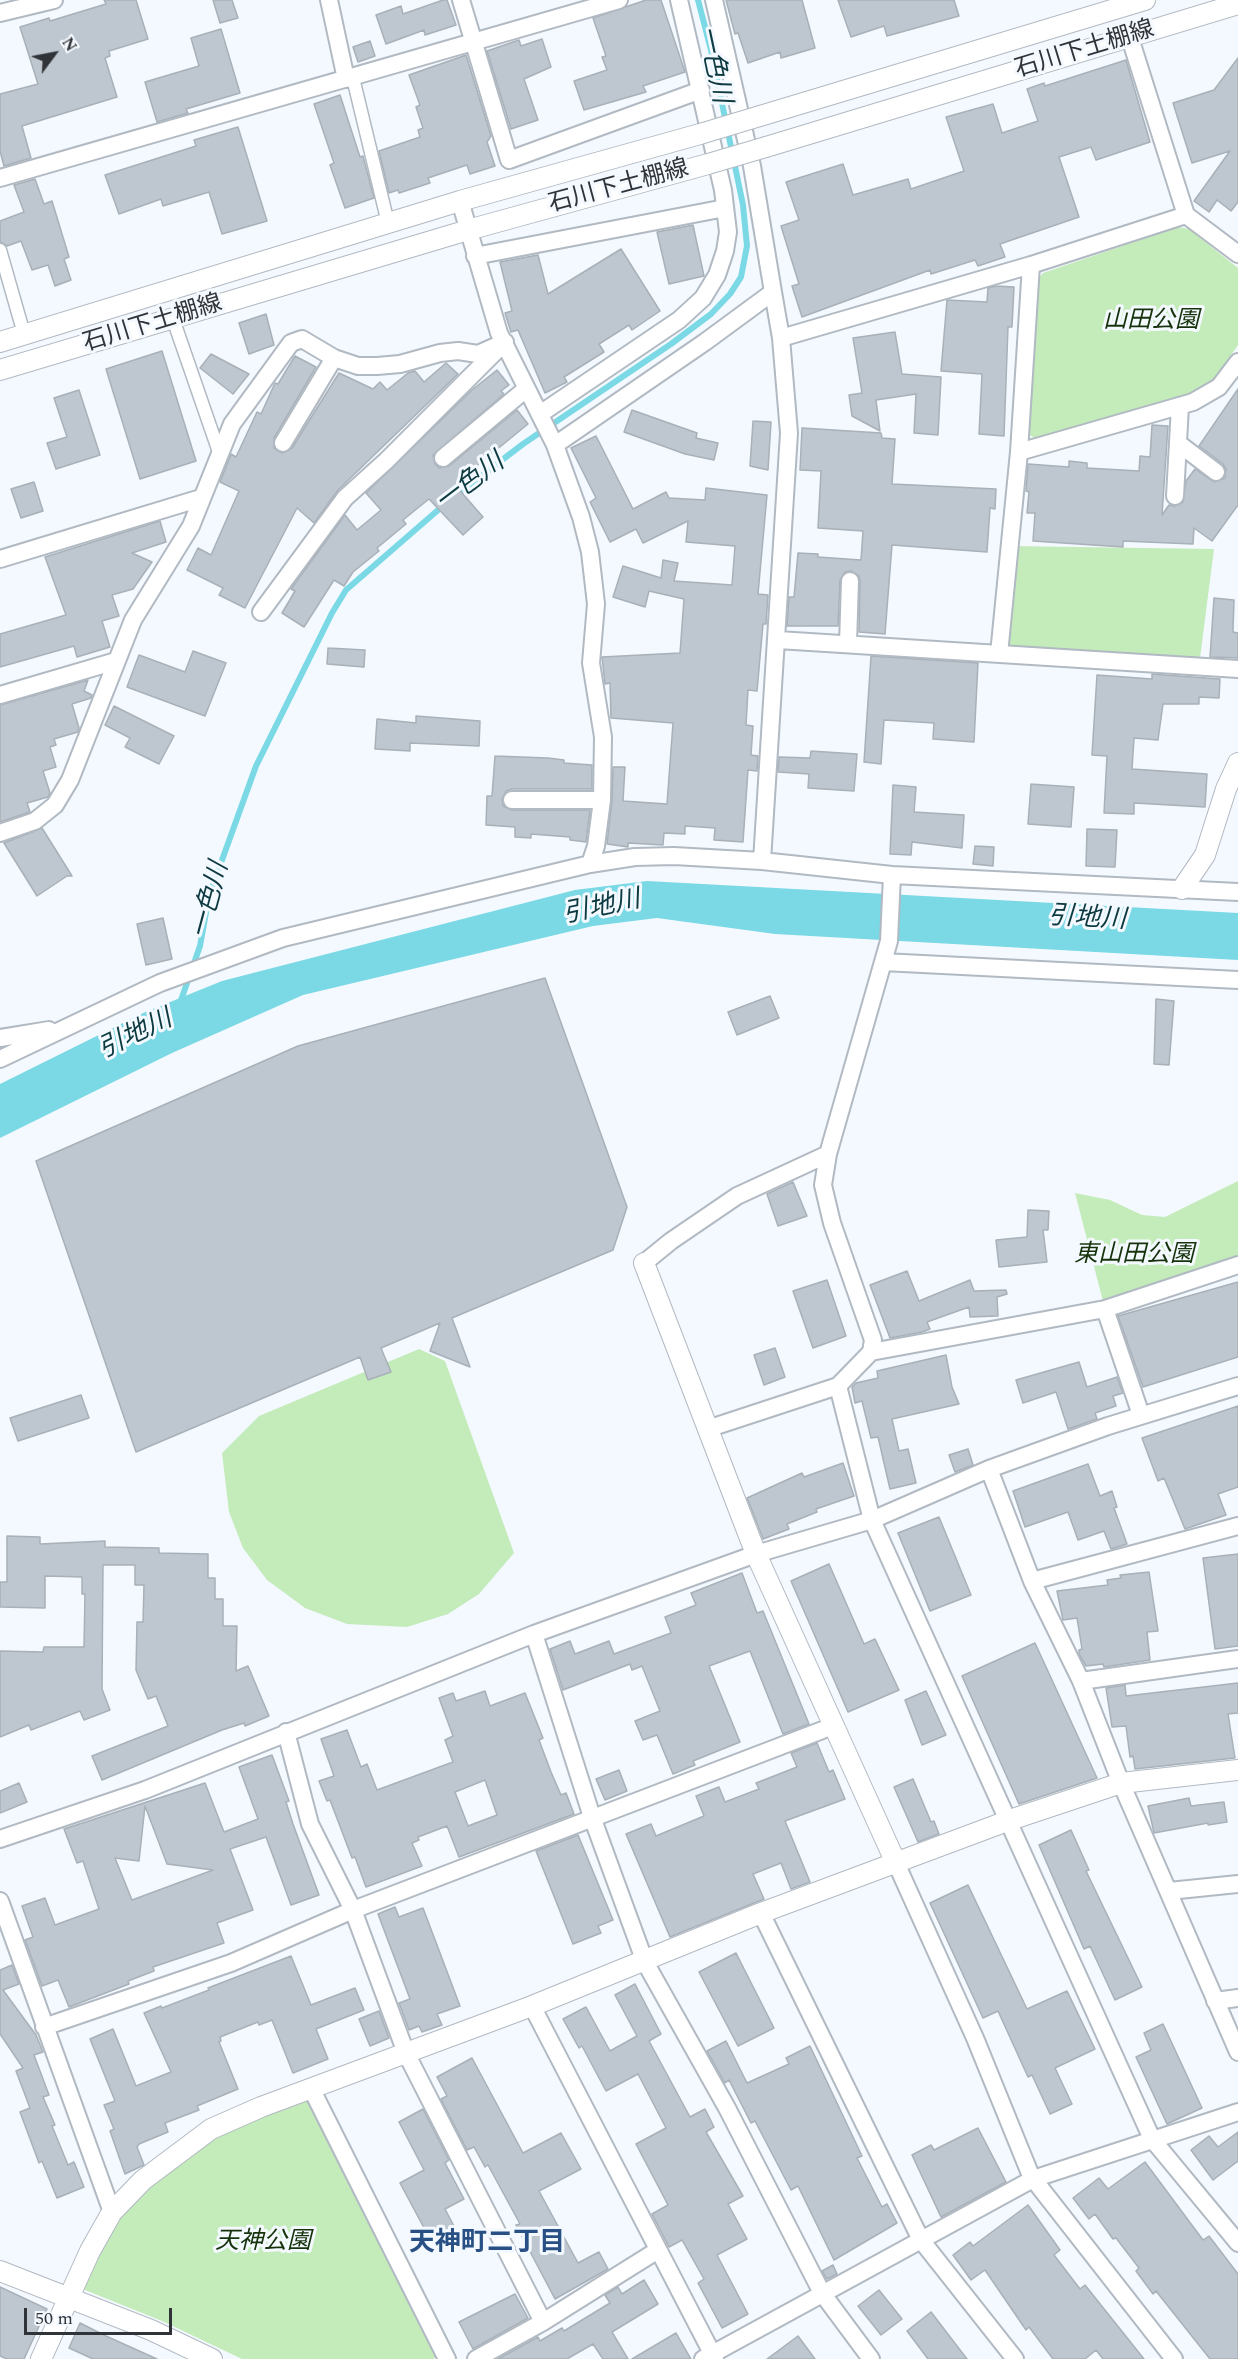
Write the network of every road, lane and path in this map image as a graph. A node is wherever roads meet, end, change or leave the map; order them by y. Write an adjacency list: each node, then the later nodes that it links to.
1 (54, 0): 9 (street)
2 (329, 0): 12 (street)
3 (461, 0): 11 (street)
4 (619, 0): 11 (street)
5 (680, 0): 13 (street)
6 (714, 0): 24 (street)
7 (1145, 0): 15 (street, 石川下土棚線, bridge)
8 (1238, 4): 10 (street, 石川下土棚線)
9 (0, 13)
10 (1130, 38): 17 (street); 19 (street, 石川下土棚線, bridge)
11 (474, 42): 12 (street); 13 (street)
12 (349, 79): 14 (street); 18 (street)
13 (701, 90): 16 (street)
14 (0, 178)
15 (460, 201): 18 (street, 石川下土棚線); 19 (street)
16 (725, 208): 22 (street); 35 (street)
17 (1186, 215): 21 (street); 23 (street)
18 (388, 224): 26 (street, 石川下土棚線)
19 (468, 230): 22 (street); 25 (street, 石川下土棚線)
20 (0, 250): 26 (street)
21 (1238, 254)
22 (475, 256): 29 (street)
23 (1031, 265): 27 (street); 40 (street)
24 (773, 292): 27 (street); 38 (street)
25 (173, 319): 32 (street, 石川下土棚線); 39 (street)
26 (24, 334): 28 (street, 石川下土棚線)
27 (781, 338): 48 (street)
28 (0, 342)
29 (505, 342): 30 (street); 33 (street); 47 (street)
30 (334, 358): 37 (street); 39 (street)
31 (1238, 362): 34 (street)
32 (0, 370)
33 (526, 389): 35 (street); 41 (street)
34 (1180, 406): 36 (street); 40 (street)
35 (542, 418): 38 (street)
36 (1178, 442): 42 (street); 43 (street)
37 (284, 443)
38 (555, 445): 56 (street)
39 (219, 452): 44 (street)
40 (1019, 452): 50 (street)
41 (443, 458)
42 (1216, 472)
43 (1175, 496)
44 (201, 498): 45 (street); 51 (street)
45 (0, 559)
46 (850, 580): 49 (street)
47 (261, 612)
48 (778, 640): 49 (street); 58 (street)
49 (848, 644): 50 (street)
50 (999, 654): 52 (street)
51 (116, 661): 53 (street); 57 (street)
52 (1238, 669)
53 (0, 695)
54 (1238, 763): 61 (street)
55 (512, 800): 56 (street)
56 (602, 800): 59 (street)
57 (0, 833)
58 (762, 861): 59 (street); 60 (street)
59 (590, 864): 65 (street)
60 (892, 882): 61 (street); 63 (street)
61 (1182, 889): 62 (street)
62 (1238, 892)
63 (883, 962): 64 (street); 68 (street)
64 (1238, 980)
65 (69, 1026): 66 (street); 67 (street)
66 (0, 1038)
67 (0, 1059)
68 (828, 1154): 69 (street); 72 (street)
69 (645, 1263): 76 (street)
70 (1238, 1265): 71 (street)
71 (1105, 1309): 72 (street); 75 (street)
72 (871, 1352): 73 (street)
73 (838, 1386): 76 (street); 78 (street)
74 (1238, 1386): 75 (street)
75 (1142, 1415): 77 (street)
76 (707, 1429): 80 (street)
77 (989, 1468): 78 (street); 81 (street)
78 (872, 1520): 80 (street); 90 (street)
79 (1238, 1526): 81 (street)
80 (756, 1554): 82 (street); 85 (street)
81 (1032, 1581): 84 (street)
82 (534, 1634): 86 (street); 89 (street)
83 (1238, 1659): 84 (street)
84 (1081, 1681): 88 (street)
85 (833, 1726): 89 (street); 92 (street)
86 (286, 1732): 91 (street); 96 (street)
87 (1238, 1770): 88 (street)
88 (1121, 1783): 90 (street); 94 (street)
89 (592, 1817): 96 (street); 98 (street)
90 (1010, 1820): 92 (street); 107 (street)
91 (0, 1839)
92 (896, 1863): 97 (street); 108 (street)
93 (1238, 1884): 94 (street)
94 (1169, 1891): 100 (street)
95 (0, 1901): 102 (street)
96 (353, 1910): 102 (street); 104 (street)
97 (761, 1913): 98 (street); 110 (street)
98 (645, 1962): 101 (street); 114 (street)
99 (1238, 1998): 100 (street)
100 (1215, 2001): 103 (street)
101 (532, 2006): 104 (street); 112 (street)
102 (44, 2027): 109 (street)
103 (1238, 2052)
104 (406, 2053): 105 (street); 116 (street)
105 (311, 2088): 109 (street); 120 (street)
106 (1238, 2112): 107 (street)
107 (1152, 2139): 108 (street); 111 (street)
108 (1034, 2179): 110 (street); 124 (street)
109 (112, 2212): 115 (street)
110 (921, 2240): 114 (street); 123 (street)
111 (1238, 2243)
112 (658, 2250): 116 (street); 117 (street)
113 (0, 2271): 115 (street)
114 (822, 2293): 117 (street); 122 (street)
115 (69, 2297): 118 (street); 119 (street)
116 (543, 2322): 121 (street)
117 (710, 2357)
118 (41, 2359)
119 (212, 2359)
120 (447, 2359)
121 (476, 2359)
122 (871, 2359)
123 (1015, 2359)
124 (1174, 2359)

